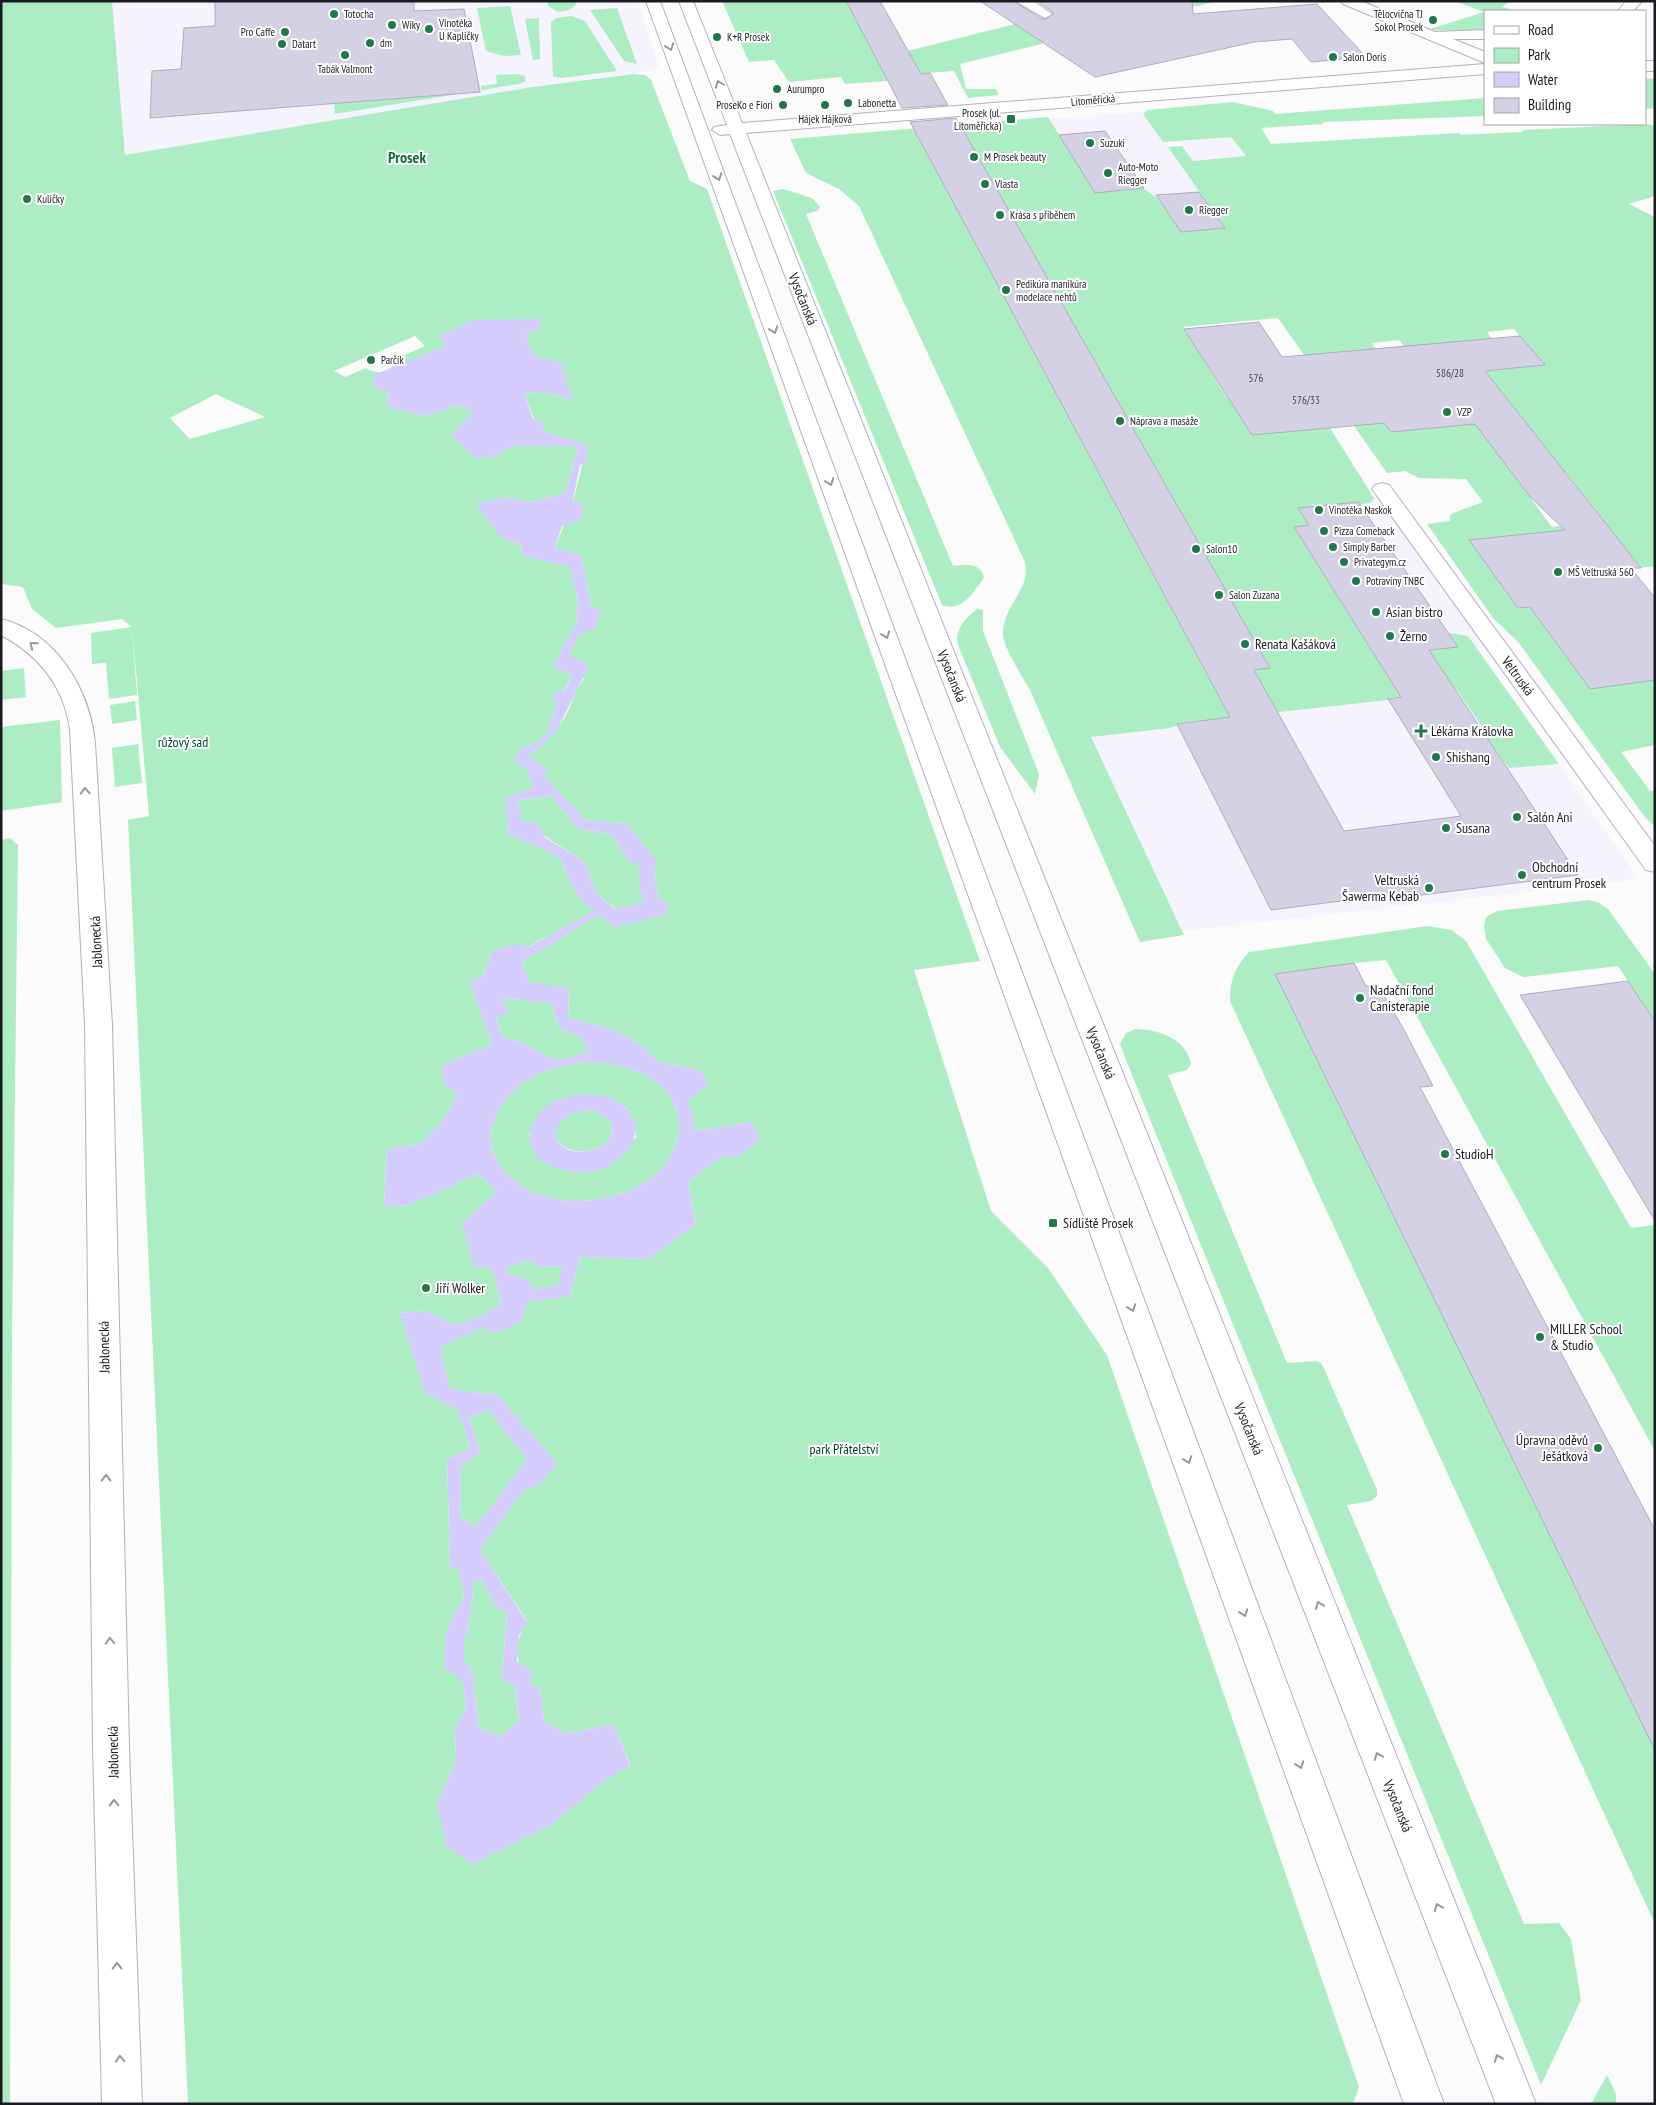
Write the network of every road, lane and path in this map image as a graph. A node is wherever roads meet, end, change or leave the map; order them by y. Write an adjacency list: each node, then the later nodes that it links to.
1 (653, 1): 13 (main road, one-way to 13)
2 (686, 1): 12 (main road, Vysočanská, one-way to 2)
3 (1022, 1): 7 (main road)
4 (1348, 1): 9 (main road)
5 (1635, 1): 6 (main road)
6 (1626, 10)
7 (1045, 14)
8 (1484, 34): 9 (main road)
9 (1429, 35): 10 (main road)
10 (1484, 58)
11 (1484, 69): 12 (main road, Litoměřická)
12 (736, 129): 13 (main road, Litoměřická); 19 (main road, Vysočanská, one-way to 12)
13 (701, 131): 18 (main road, one-way to 18)
14 (1382, 489): 16 (main road, Veltruská)
15 (1, 626): 17 (main road, Jablonecká, one-way to 15)
16 (1655, 864)
17 (122, 2104)
18 (1424, 2104)
19 (1516, 2104)

